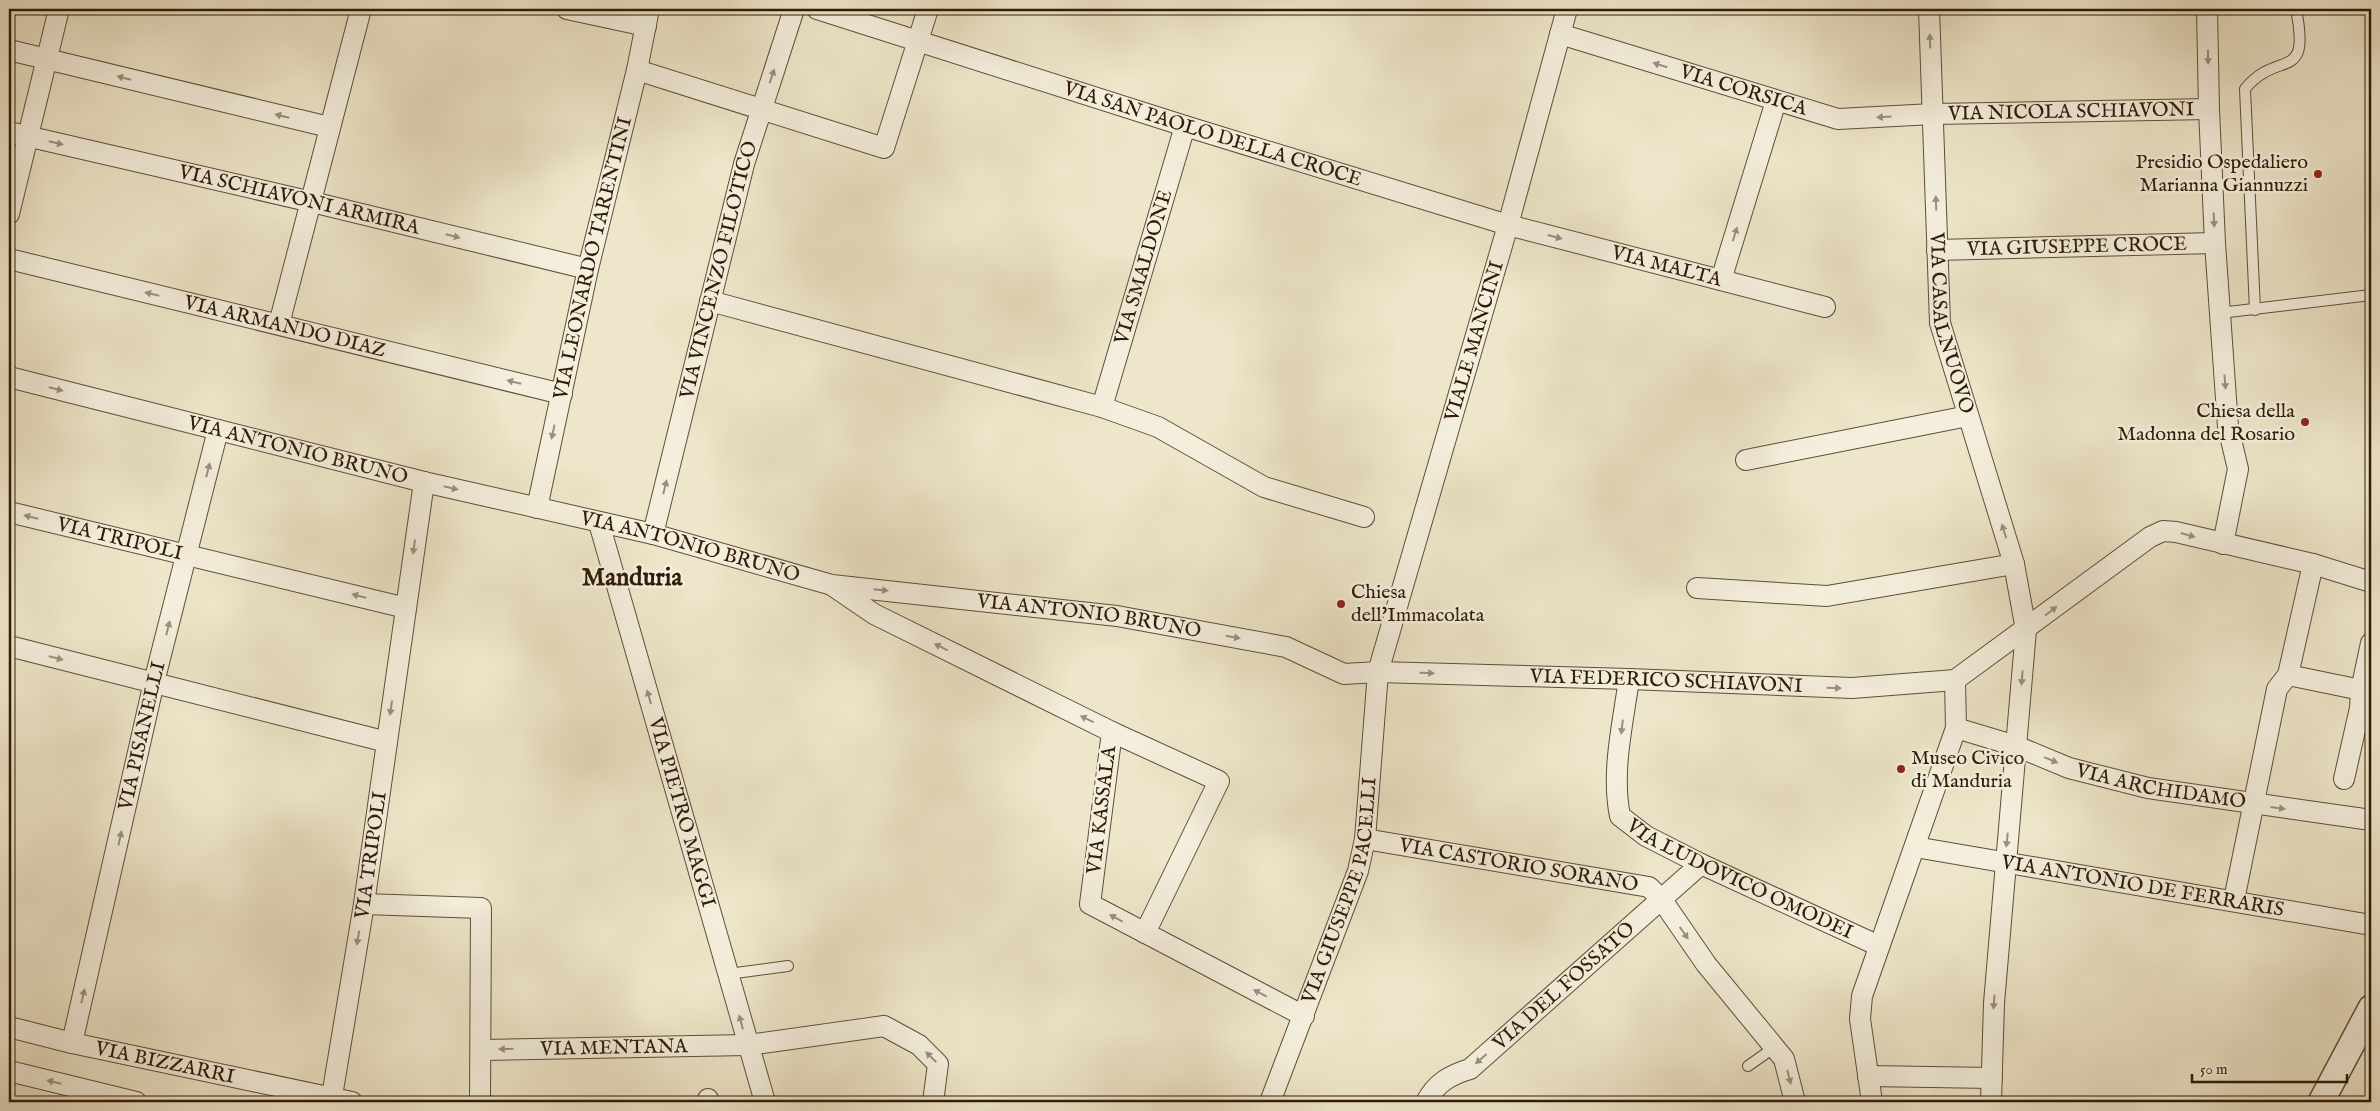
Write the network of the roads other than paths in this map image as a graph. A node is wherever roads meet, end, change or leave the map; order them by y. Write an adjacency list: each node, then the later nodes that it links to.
1 (59, 9): 15 (street)
2 (361, 9): 22 (street)
3 (567, 9): 11 (street)
4 (794, 9): 18 (street, VIA VINCENZO FILOTICO, one-way to 4)
5 (817, 9): 13 (street, VIA SAN PAOLO DELLA CROCE)
6 (928, 9): 13 (street)
7 (1567, 9): 12 (street, VIALE MANCINI)
8 (1929, 9): 20 (street, VIA CASALNUOVO, one-way to 8)
9 (2207, 9): 19 (street, one-way to 19)
10 (2296, 9): 35 (lane)
11 (647, 18): 16 (street, VIA LEONARDO TARENTINI)
12 (1560, 34): 17 (street, VIA CORSICA, one-way to 12); 26 (street, VIALE MANCINI)
13 (918, 40): 18 (street); 21 (street, VIA SAN PAOLO DELLA CROCE)
14 (9, 50): 15 (street)
15 (47, 59): 22 (street, one-way to 15); 23 (street)
16 (637, 70): 18 (street); 30 (street, VIA LEONARDO TARENTINI)
17 (1776, 101): 20 (street, VIA CORSICA, one-way to 17); 31 (street, one-way to 17)
18 (761, 108): 33 (street, VIA VINCENZO FILOTICO)
19 (2209, 109): 20 (street, VIA NICOLA SCHIAVONI); 27 (street, one-way to 27)
20 (1933, 114): 28 (street, VIA CASALNUOVO, one-way to 20)
21 (1185, 126): 26 (street, VIA SAN PAOLO DELLA CROCE); 40 (street, VIA SMALDONE)
22 (329, 127): 24 (street)
23 (18, 134): 24 (street, VIA SCHIAVONI ARMIRA, one-way to 24); 25 (street)
24 (312, 202): 30 (street, VIA SCHIAVONI ARMIRA, one-way to 30); 37 (street)
25 (9, 214)
26 (1508, 225): 31 (street, VIA MALTA, one-way to 31); 61 (street, VIALE MANCINI)
27 (2216, 243): 28 (street, VIA GIUSEPPE CROCE); 36 (street)
28 (1937, 250): 41 (street, VIA CASALNUOVO)
29 (9, 259): 37 (street, VIA ARMANDO DIAZ, one-way to 29)
30 (588, 269): 39 (street, VIA LEONARDO TARENTINI)
31 (1721, 280): 34 (street, VIA MALTA)
32 (2371, 295): 35 (lane)
33 (710, 301): 40 (street); 49 (street, VIA VINCENZO FILOTICO, one-way to 33)
34 (1825, 307)
35 (2255, 310): 36 (lane)
36 (2220, 313): 50 (street, one-way to 50)
37 (279, 324): 39 (street, VIA ARMANDO DIAZ, one-way to 37)
38 (9, 377): 42 (street, VIA ANTONIO BRUNO, one-way to 42)
39 (562, 394): 45 (street, VIA LEONARDO TARENTINI, one-way to 45)
40 (1102, 407): 47 (street)
41 (1968, 416): 43 (street); 52 (street, VIA CASALNUOVO, one-way to 41)
42 (218, 430): 44 (street, VIA ANTONIO BRUNO); 51 (street, VIA PISANELLI, one-way to 42)
43 (1746, 460)
44 (424, 482): 45 (street, VIA ANTONIO BRUNO, one-way to 45); 57 (street, VIA TRIPOLI, one-way to 57)
45 (536, 508): 48 (street, VIA ANTONIO BRUNO)
46 (9, 512): 51 (street, VIA TRIPOLI, one-way to 46)
47 (1364, 517)
48 (599, 523): 49 (street, VIA ANTONIO BRUNO); 85 (street, VIA PIETRO MAGGI, one-way to 48)
49 (653, 534): 55 (street, VIA ANTONIO BRUNO)
50 (2223, 544): 53 (street); 58 (street, one-way to 50)
51 (186, 555): 57 (street, VIA TRIPOLI, one-way to 51); 65 (street, VIA PISANELLI, one-way to 51)
52 (2014, 564): 56 (street); 58 (street, VIA CASALNUOVO)
53 (2313, 564): 54 (street); 62 (street)
54 (2371, 582)
55 (832, 585): 61 (street, VIA ANTONIO BRUNO, one-way to 61); 68 (street, VIA KASSALA, one-way to 55)
56 (1697, 588)
57 (406, 608): 69 (street, VIA TRIPOLI, one-way to 69)
58 (2026, 630): 64 (street); 70 (street, VIA CASALNUOVO, one-way to 70)
59 (2371, 643): 66 (street)
60 (9, 646): 65 (street, one-way to 65)
61 (1378, 672): 63 (street, VIA FEDERICO SCHIAVONI, one-way to 63); 74 (street, VIA GIUSEPPE PACELLI)
62 (2288, 675): 66 (street); 72 (street)
63 (1629, 679): 64 (street, VIA FEDERICO SCHIAVONI, one-way to 64); 77 (street, VIA LUDOVICO OMODEI, one-way to 77)
64 (1955, 680): 67 (street)
65 (154, 682): 69 (street); 89 (street, VIA PISANELLI, one-way to 65)
66 (2361, 690): 71 (street)
67 (1956, 728): 70 (street, VIA ARCHIDAMO); 75 (street)
68 (1112, 732): 82 (street, VIA KASSALA, one-way to 68); 82 (street)
69 (386, 742): 80 (street, VIA TRIPOLI)
70 (2016, 746): 72 (street, VIA ARCHIDAMO, one-way to 72); 76 (street, VIA CASALNUOVO, one-way to 76)
71 (2344, 779)
72 (2254, 805): 73 (street, VIA ARCHIDAMO, one-way to 73); 79 (street)
73 (2371, 820)
74 (1365, 839): 78 (street, VIA CASTORIO SORANO); 87 (street, VIA GIUSEPPE PACELLI)
75 (1914, 847): 76 (street, VIA ANTONIO DE FERRARIS); 83 (street)
76 (2005, 863): 79 (street, VIA ANTONIO DE FERRARIS); 96 (street, VIA CASALNUOVO, one-way to 96)
77 (1701, 864): 78 (street, VIA DEL FOSSATO); 83 (street, VIA LUDOVICO OMODEI)
78 (1662, 900): 91 (street, VIA CASTORIO SORANO, one-way to 91); 104 (street, VIA DEL FOSSATO, one-way to 104)
79 (2234, 900): 81 (street, VIA ANTONIO DE FERRARIS)
80 (364, 904): 92 (street); 97 (street, VIA TRIPOLI, one-way to 97)
81 (2371, 925)
82 (1145, 933): 87 (street, VIA KASSALA, one-way to 82)
83 (1879, 946): 95 (street)
84 (788, 966): 85 (lane)
85 (728, 974): 90 (street, VIA PIETRO MAGGI, one-way to 85)
86 (2371, 1008): 108 (street)
87 (1304, 1016): 103 (street, VIA GIUSEPPE PACELLI)
88 (9, 1027): 89 (street, VIA BIZZARRI)
89 (72, 1043): 97 (street, VIA BIZZARRI)
90 (748, 1045): 92 (street, VIA MENTANA, one-way to 92); 101 (street, VIA PIETRO MAGGI); 102 (street, VIA MENTANA, one-way to 90)
91 (1775, 1047): 93 (lane); 105 (street, VIA CASTORIO SORANO, one-way to 105)
92 (482, 1050): 100 (street)
93 (1748, 1066)
94 (9, 1071): 98 (street, one-way to 94)
95 (1868, 1076): 96 (street); 106 (street)
96 (1992, 1078): 107 (street, VIA CASALNUOVO)
97 (332, 1100): 99 (street, VIA BIZZARRI)
98 (136, 1102)
99 (352, 1102)
100 (480, 1102)
101 (765, 1102)
102 (933, 1102)
103 (1270, 1102)
104 (1426, 1102)
105 (1795, 1102)
106 (1872, 1102)
107 (1991, 1102)
108 (2321, 1102)

